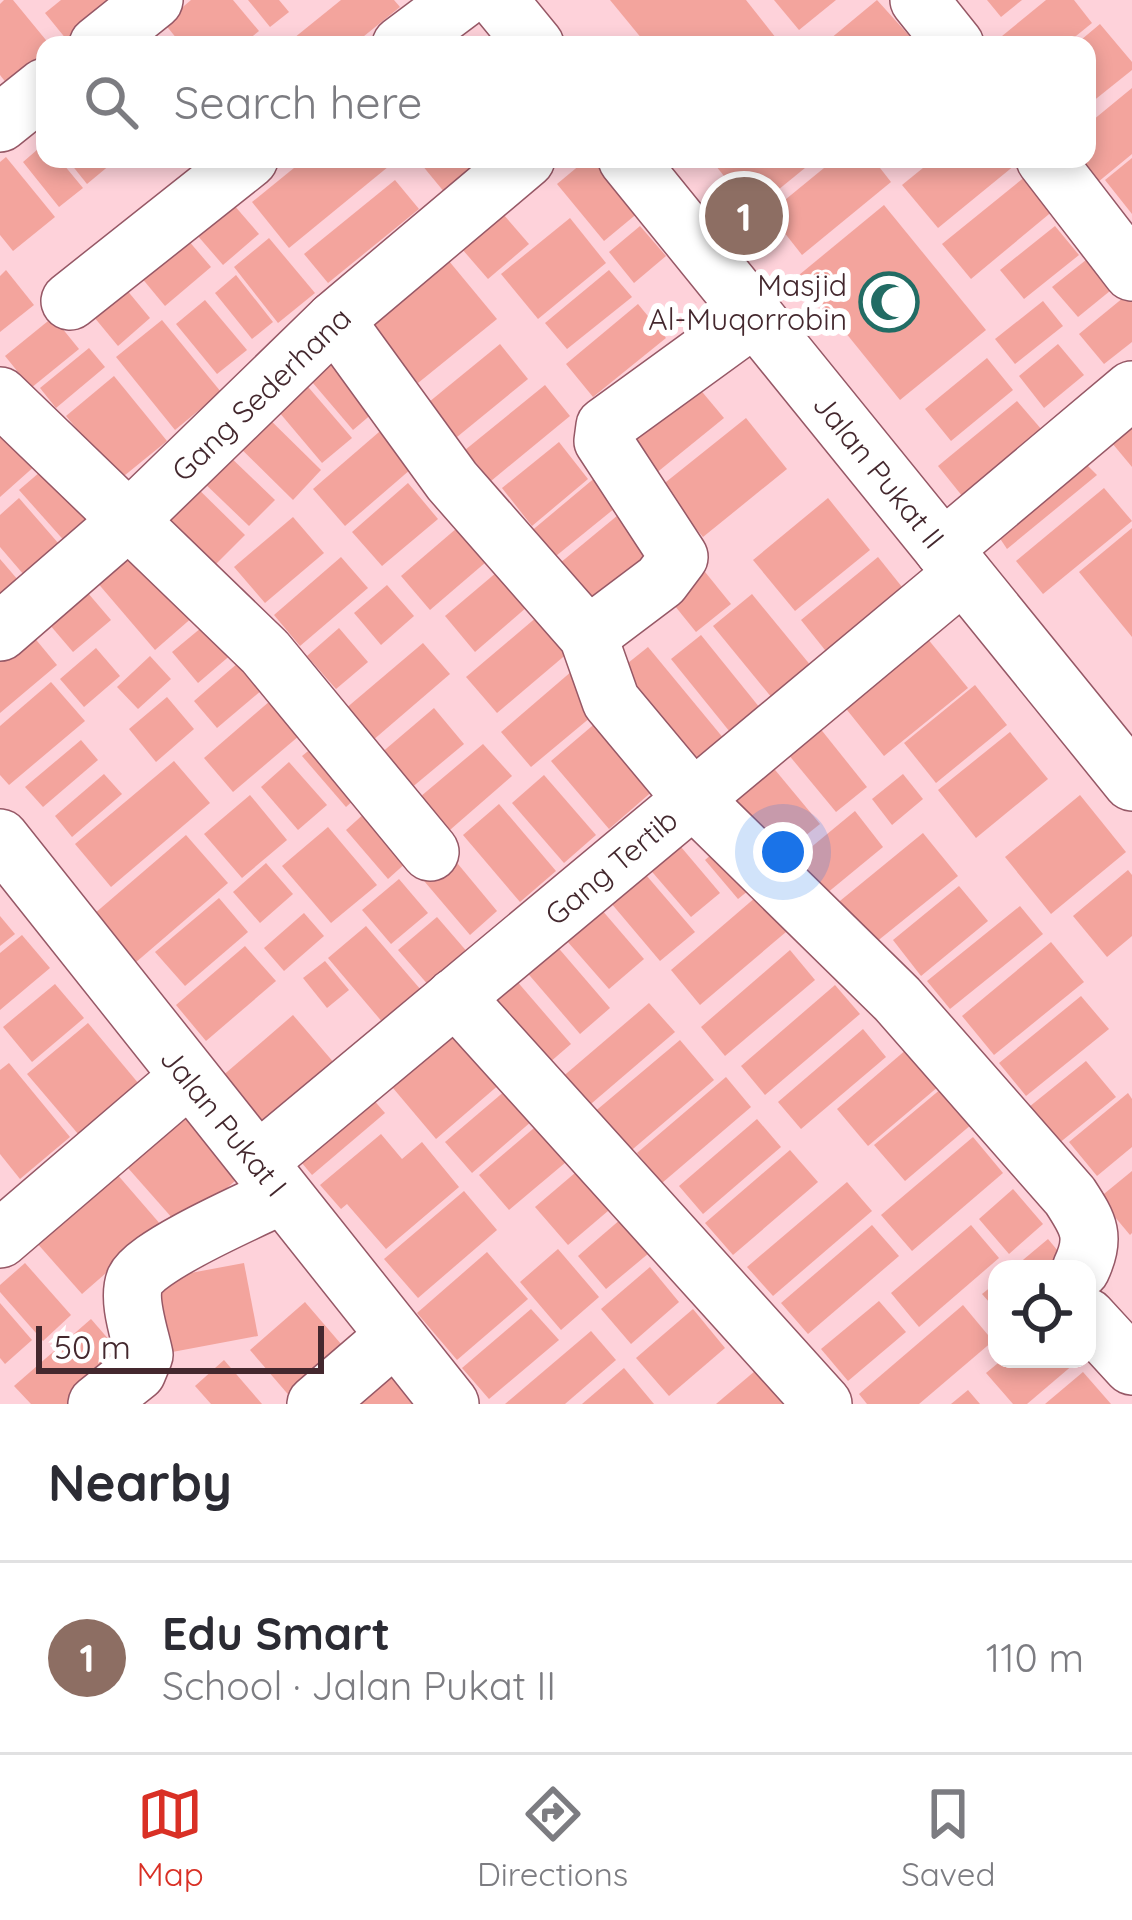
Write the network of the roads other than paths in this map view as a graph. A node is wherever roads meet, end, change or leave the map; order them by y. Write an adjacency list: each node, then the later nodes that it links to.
1 (154, 0): 5 (street)
2 (461, 0): 6 (street)
3 (498, 0): 7 (street)
4 (919, 0): 8 (street)
5 (109, 36)
6 (413, 36)
7 (528, 36)
8 (948, 36)
9 (36, 94): 10 (street)
10 (0, 123)
11 (238, 168): 16 (street)
12 (515, 168): 18 (street, Gang Sederhana)
13 (634, 168): 17 (street, Jalan Pukat II)
14 (1053, 168): 15 (street)
15 (1132, 272)
16 (70, 301)
17 (754, 316): 22 (street, Jalan Pukat II); 24 (street)
18 (334, 320): 21 (street, Gang Sederhana); 24 (street)
19 (1132, 390): 22 (street, Gang Tertib)
20 (0, 397): 21 (street)
21 (128, 521): 23 (street, Gang Sederhana); 28 (street)
22 (953, 561): 25 (street, Jalan Pukat II); 26 (street, Gang Tertib)
23 (0, 632)
24 (588, 636): 26 (street)
25 (1132, 782)
26 (692, 799): 29 (street, Gang Tertib); 33 (street)
27 (0, 838): 30 (street, Jalan Pukat I)
28 (430, 852)
29 (455, 997): 31 (street, Gang Tertib); 40 (street)
30 (188, 1078): 31 (street, Jalan Pukat I); 32 (street)
31 (270, 1178): 35 (street, Jalan Pukat I); 37 (street, Gang Tertib)
32 (0, 1240)
33 (1084, 1260)
34 (1096, 1327): 36 (street)
35 (395, 1336): 38 (street); 39 (street, Jalan Pukat I)
36 (1132, 1366)
37 (97, 1404)
38 (316, 1404)
39 (450, 1404)
40 (823, 1404)

